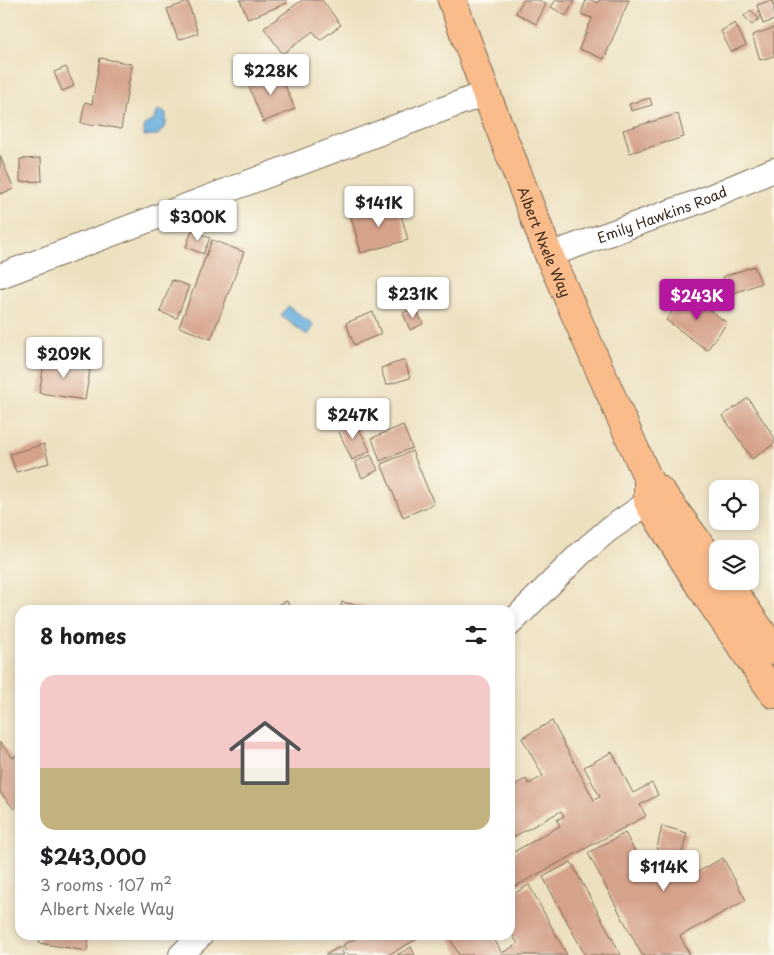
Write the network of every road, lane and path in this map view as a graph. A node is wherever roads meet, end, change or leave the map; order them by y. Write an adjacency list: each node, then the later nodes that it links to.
1 (452, 0): 2 (main road, Albert Nxele Way)
2 (486, 93): 4 (main road, Albert Nxele Way); 5 (street)
3 (774, 170): 4 (street, Emily Hawkins Road)
4 (549, 255): 6 (main road, Albert Nxele Way)
5 (0, 276)
6 (653, 491): 7 (main road, Albert Nxele Way); 9 (street); 11 (main road, Albert Nxele Way)
7 (709, 558)
8 (732, 590): 10 (main road)
9 (515, 619)
10 (774, 650)
11 (774, 694)
12 (196, 940): 13 (street)
13 (181, 955)

